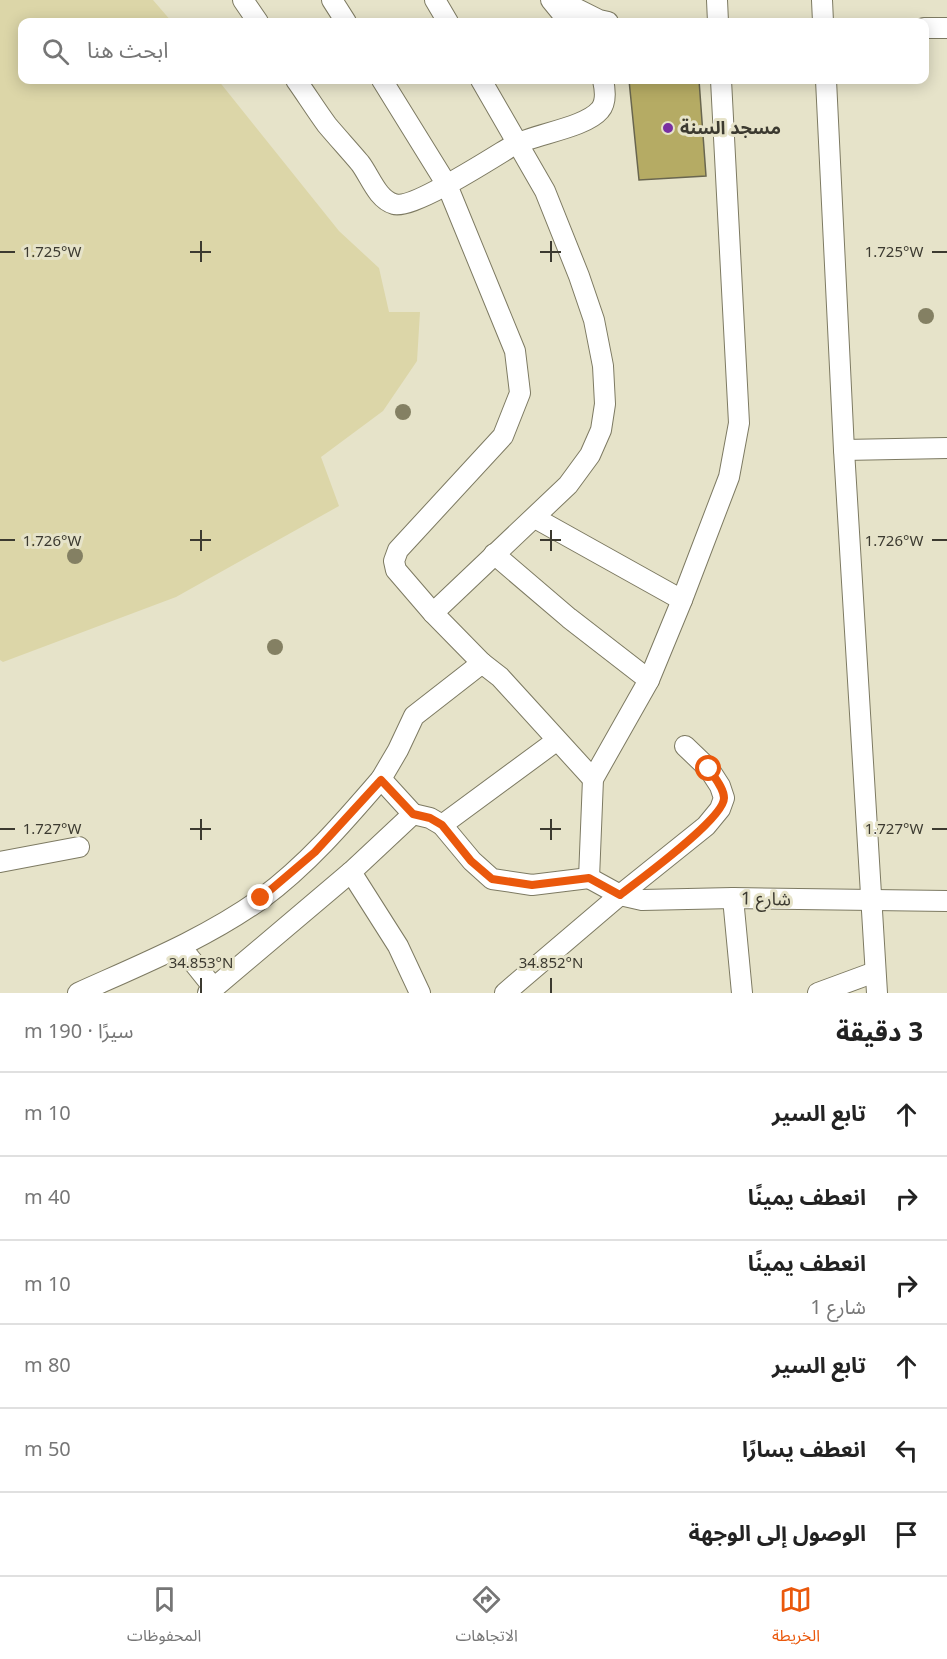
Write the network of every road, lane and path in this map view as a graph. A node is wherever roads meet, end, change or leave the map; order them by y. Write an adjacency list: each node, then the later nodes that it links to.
1 (243, 0): 8 (street)
2 (332, 0): 9 (street)
3 (435, 0): 10 (street)
4 (551, 0): 11 (street)
5 (559, 0): 12 (street)
6 (717, 0): 13 (street)
7 (822, 0): 14 (street)
8 (255, 18)
9 (343, 18)
10 (446, 18)
11 (566, 18)
12 (595, 18)
13 (718, 18)
14 (823, 18)
15 (929, 28): 16 (street)
16 (947, 28)
17 (299, 84): 24 (street)
18 (384, 84): 24 (street)
19 (484, 84): 23 (street)
20 (604, 84): 23 (street)
21 (721, 84): 29 (street)
22 (826, 84): 26 (street)
23 (518, 143): 24 (street); 27 (street)
24 (447, 184): 30 (street)
25 (947, 448): 26 (street)
26 (844, 450): 45 (street)
27 (535, 518): 28 (street); 29 (street)
28 (494, 554): 30 (street); 32 (street)
29 (682, 600): 32 (street)
30 (433, 613): 31 (street)
31 (482, 663): 33 (street); 35 (street)
32 (649, 680): 36 (street)
33 (556, 741): 36 (street); 38 (street)
34 (686, 746): 43 (street)
35 (381, 780): 37 (street); 47 (street)
36 (593, 780): 42 (street)
37 (413, 814): 38 (street); 41 (street)
38 (442, 825): 42 (street)
39 (79, 847): 40 (street)
40 (0, 861)
41 (351, 872): 49 (street); 51 (street)
42 (589, 878): 43 (street, شارع 1)
43 (620, 895): 44 (street, شارع 1); 52 (street)
44 (733, 898): 45 (street, شارع 1); 53 (street)
45 (872, 901): 46 (street, شارع 1); 48 (street)
46 (947, 901)
47 (181, 947): 49 (street); 50 (street)
48 (875, 972): 54 (street); 55 (street)
49 (211, 990)
50 (78, 993)
51 (420, 993)
52 (505, 993)
53 (742, 993)
54 (818, 993)
55 (877, 993)

